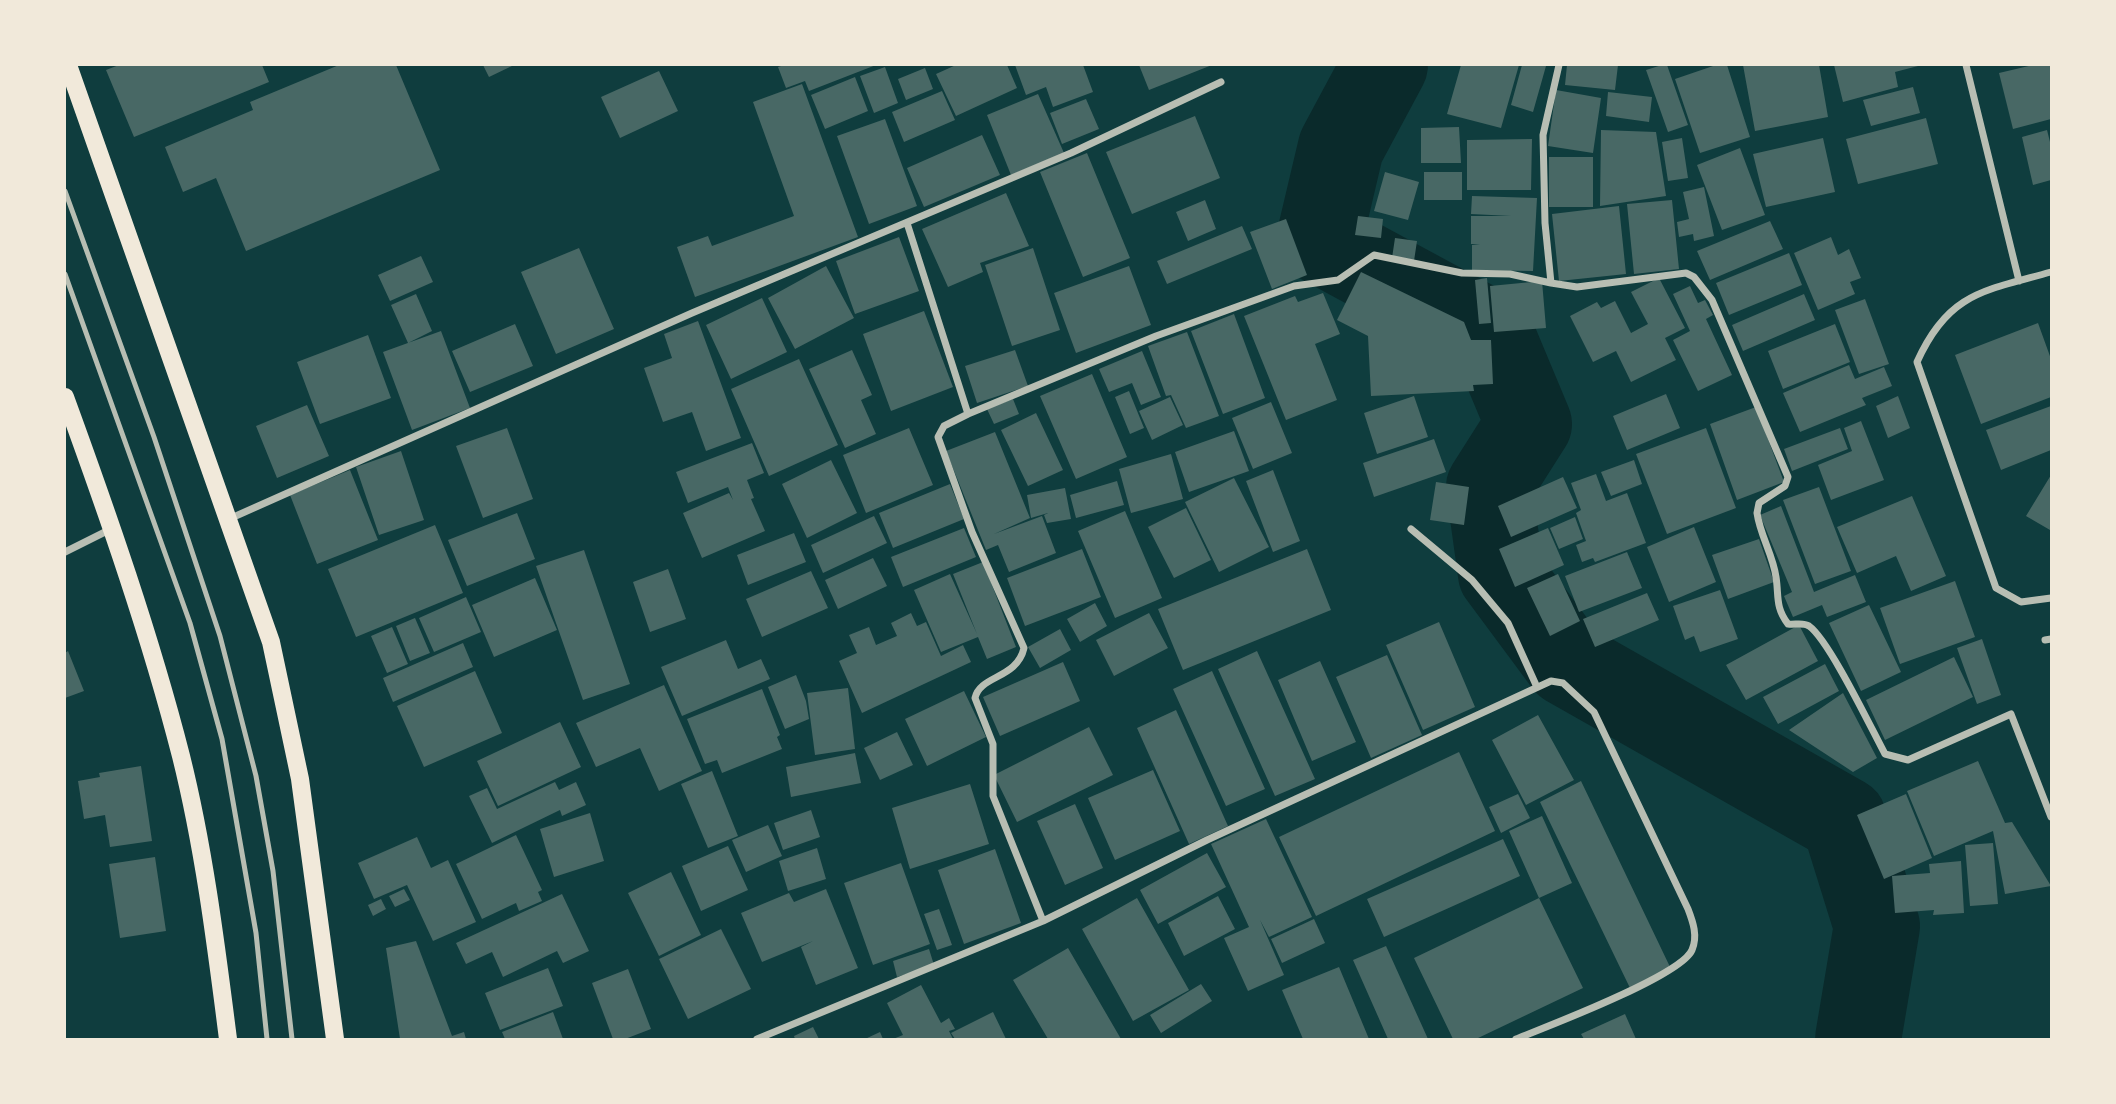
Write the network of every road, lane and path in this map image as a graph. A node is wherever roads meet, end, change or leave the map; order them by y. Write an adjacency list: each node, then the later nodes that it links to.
1 (68, 65): 13 (main road)
2 (1559, 65): 10 (street)
3 (1966, 65): 9 (street)
4 (1220, 82): 6 (street)
5 (65, 191): 23 (lane)
6 (907, 223): 12 (street); 13 (street)
7 (2051, 272): 9 (street)
8 (65, 274): 22 (lane)
9 (2019, 281): 17 (street)
10 (1551, 283): 12 (street); 19 (street)
11 (65, 397): 14 (main road)
12 (968, 414): 20 (street)
13 (228, 519): 24 (main road)
14 (113, 529): 16 (street); 21 (main road)
15 (1411, 529): 18 (street)
16 (65, 552)
17 (2051, 598)
18 (1536, 685): 20 (street); 26 (street)
19 (2051, 817)
20 (1043, 921): 25 (street)
21 (228, 1039)
22 (267, 1039)
23 (292, 1039)
24 (335, 1039)
25 (758, 1039)
26 (1516, 1039)

